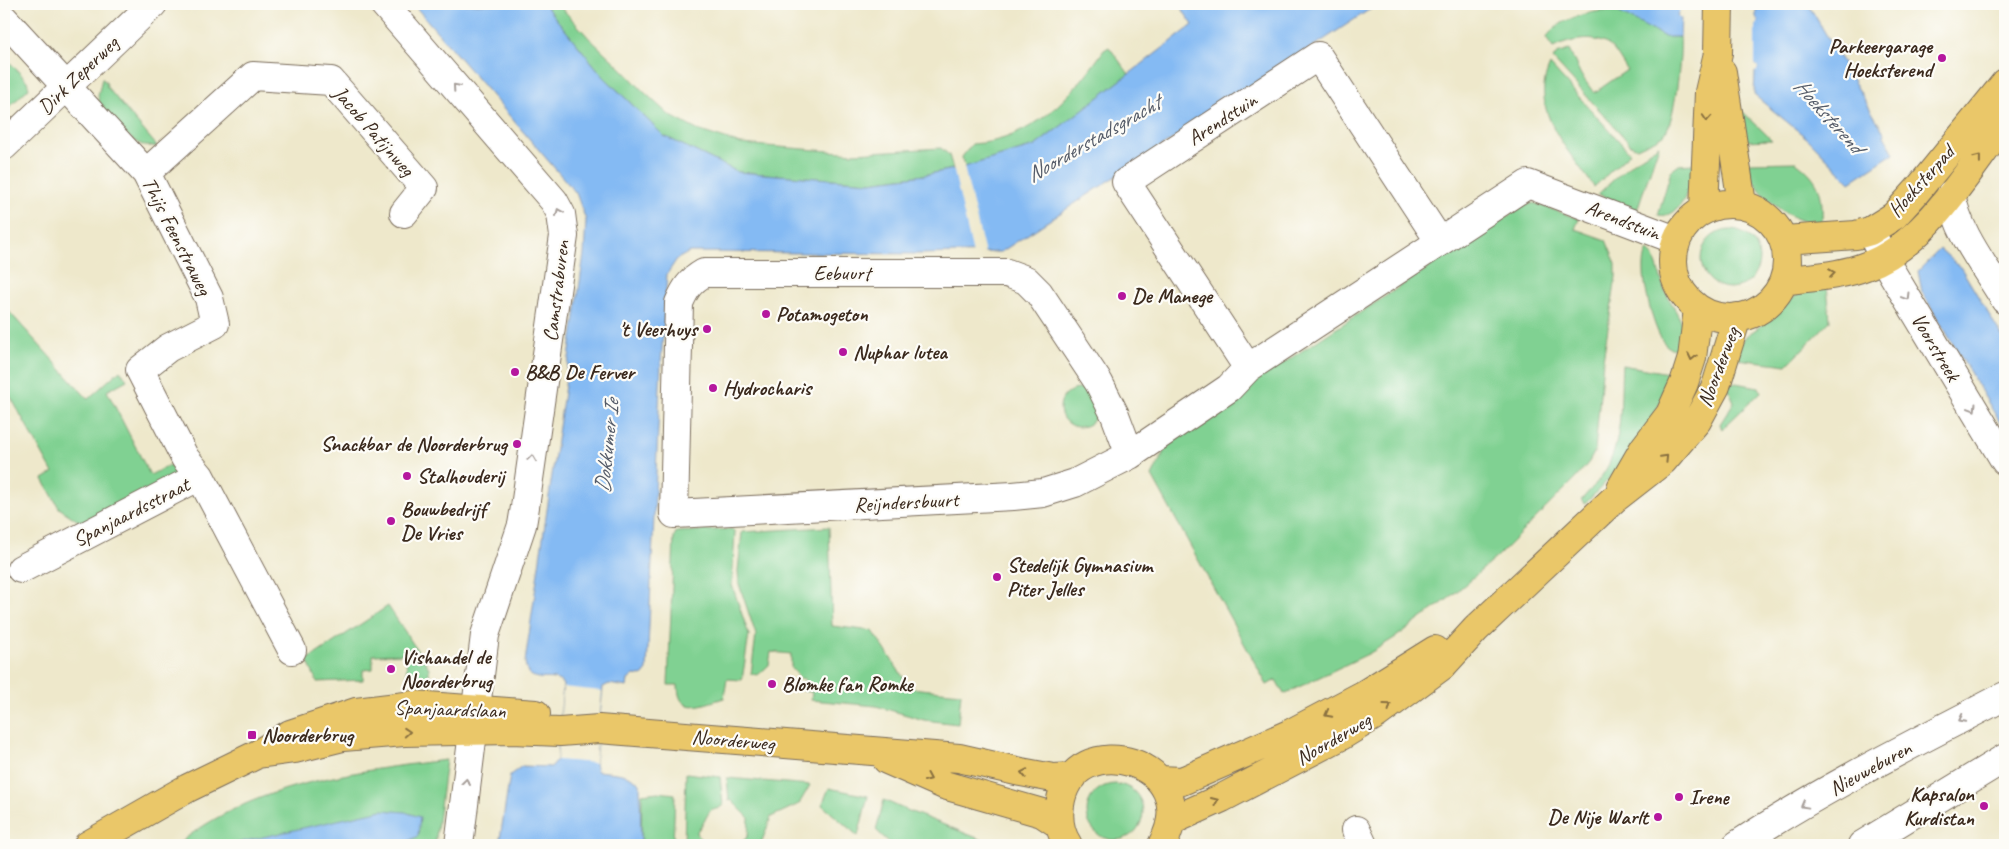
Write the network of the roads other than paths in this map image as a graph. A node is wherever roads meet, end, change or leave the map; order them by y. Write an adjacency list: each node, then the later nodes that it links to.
1 (153, 4): 7 (street, Dirk Zeperweg)
2 (384, 4): 37 (street, Camstraburen, one-way to 2)
3 (1719, 4): 5 (main road)
4 (4, 19): 7 (street, Thijs Feenstraweg)
5 (1718, 49): 12 (main road); 13 (main road, one-way to 13)
6 (2005, 83): 14 (main road, Hoeksterpad)
7 (68, 88): 9 (street, Dirk Zeperweg); 10 (street, Thijs Feenstraweg)
8 (2005, 124): 11 (main road, Hoeksterpad, one-way to 8)
9 (4, 146)
10 (146, 173): 15 (street, Jacob Patijnweg); 30 (street, Thijs Feenstraweg)
11 (1951, 194): 16 (main road, Hoeksterpad); 18 (street)
12 (1742, 204): 13 (main road); 20 (main road)
13 (1704, 209): 19 (main road)
14 (1899, 211): 16 (street); 17 (main road, Hoeksterpad)
15 (404, 213)
16 (1930, 219): 18 (street); 22 (main road, Hoeksterpad)
17 (1870, 231): 20 (main road, Hoeksterpad); 22 (street, Voorstreek)
18 (1962, 231): 24 (street)
19 (1676, 240): 21 (street, Arendstuin); 25 (main road)
20 (1784, 240): 23 (main road)
21 (1440, 242): 27 (street, Arendstuin); 27 (street, Arendstuin)
22 (1884, 259): 23 (main road, Hoeksterpad, one-way to 22); 29 (street, Voorstreek, one-way to 29)
23 (1784, 281): 26 (main road)
24 (2005, 300)
25 (1698, 309): 26 (main road); 31 (main road, Noorderweg, one-way to 31)
26 (1737, 317): 31 (main road, Noorderweg, one-way to 26)
27 (1248, 368): 28 (street, Arendstuin)
28 (1130, 454): 32 (street, Reijndersbuurt); 32 (street, Eebuurt)
29 (2005, 461)
30 (200, 476): 33 (street, Spanjaardsstraat); 35 (street, Spanjaardsstraat)
31 (1614, 500): 34 (main road, Noorderweg)
32 (674, 514)
33 (20, 568)
34 (1476, 629): 42 (main road, Noorderweg, one-way to 42); 43 (main road, Noorderweg, one-way to 34)
35 (292, 650)
36 (2005, 696): 47 (street, Nieuweburen, one-way to 47)
37 (473, 719): 38 (main road, Spanjaardslaan); 45 (main road, Spanjaardslaan); 46 (street, Camstraburen, one-way to 37)
38 (599, 728): 39 (main road, Noorderweg)
39 (867, 752): 41 (main road, Noorderweg, one-way to 39); 44 (main road, Noorderweg, one-way to 44)
40 (2005, 758): 48 (street)
41 (1073, 777): 42 (main road); 44 (main road)
42 (1160, 780): 43 (main road)
43 (1166, 833)
44 (1064, 835)
45 (88, 845)
46 (459, 845)
47 (1737, 845)
48 (1862, 845)

